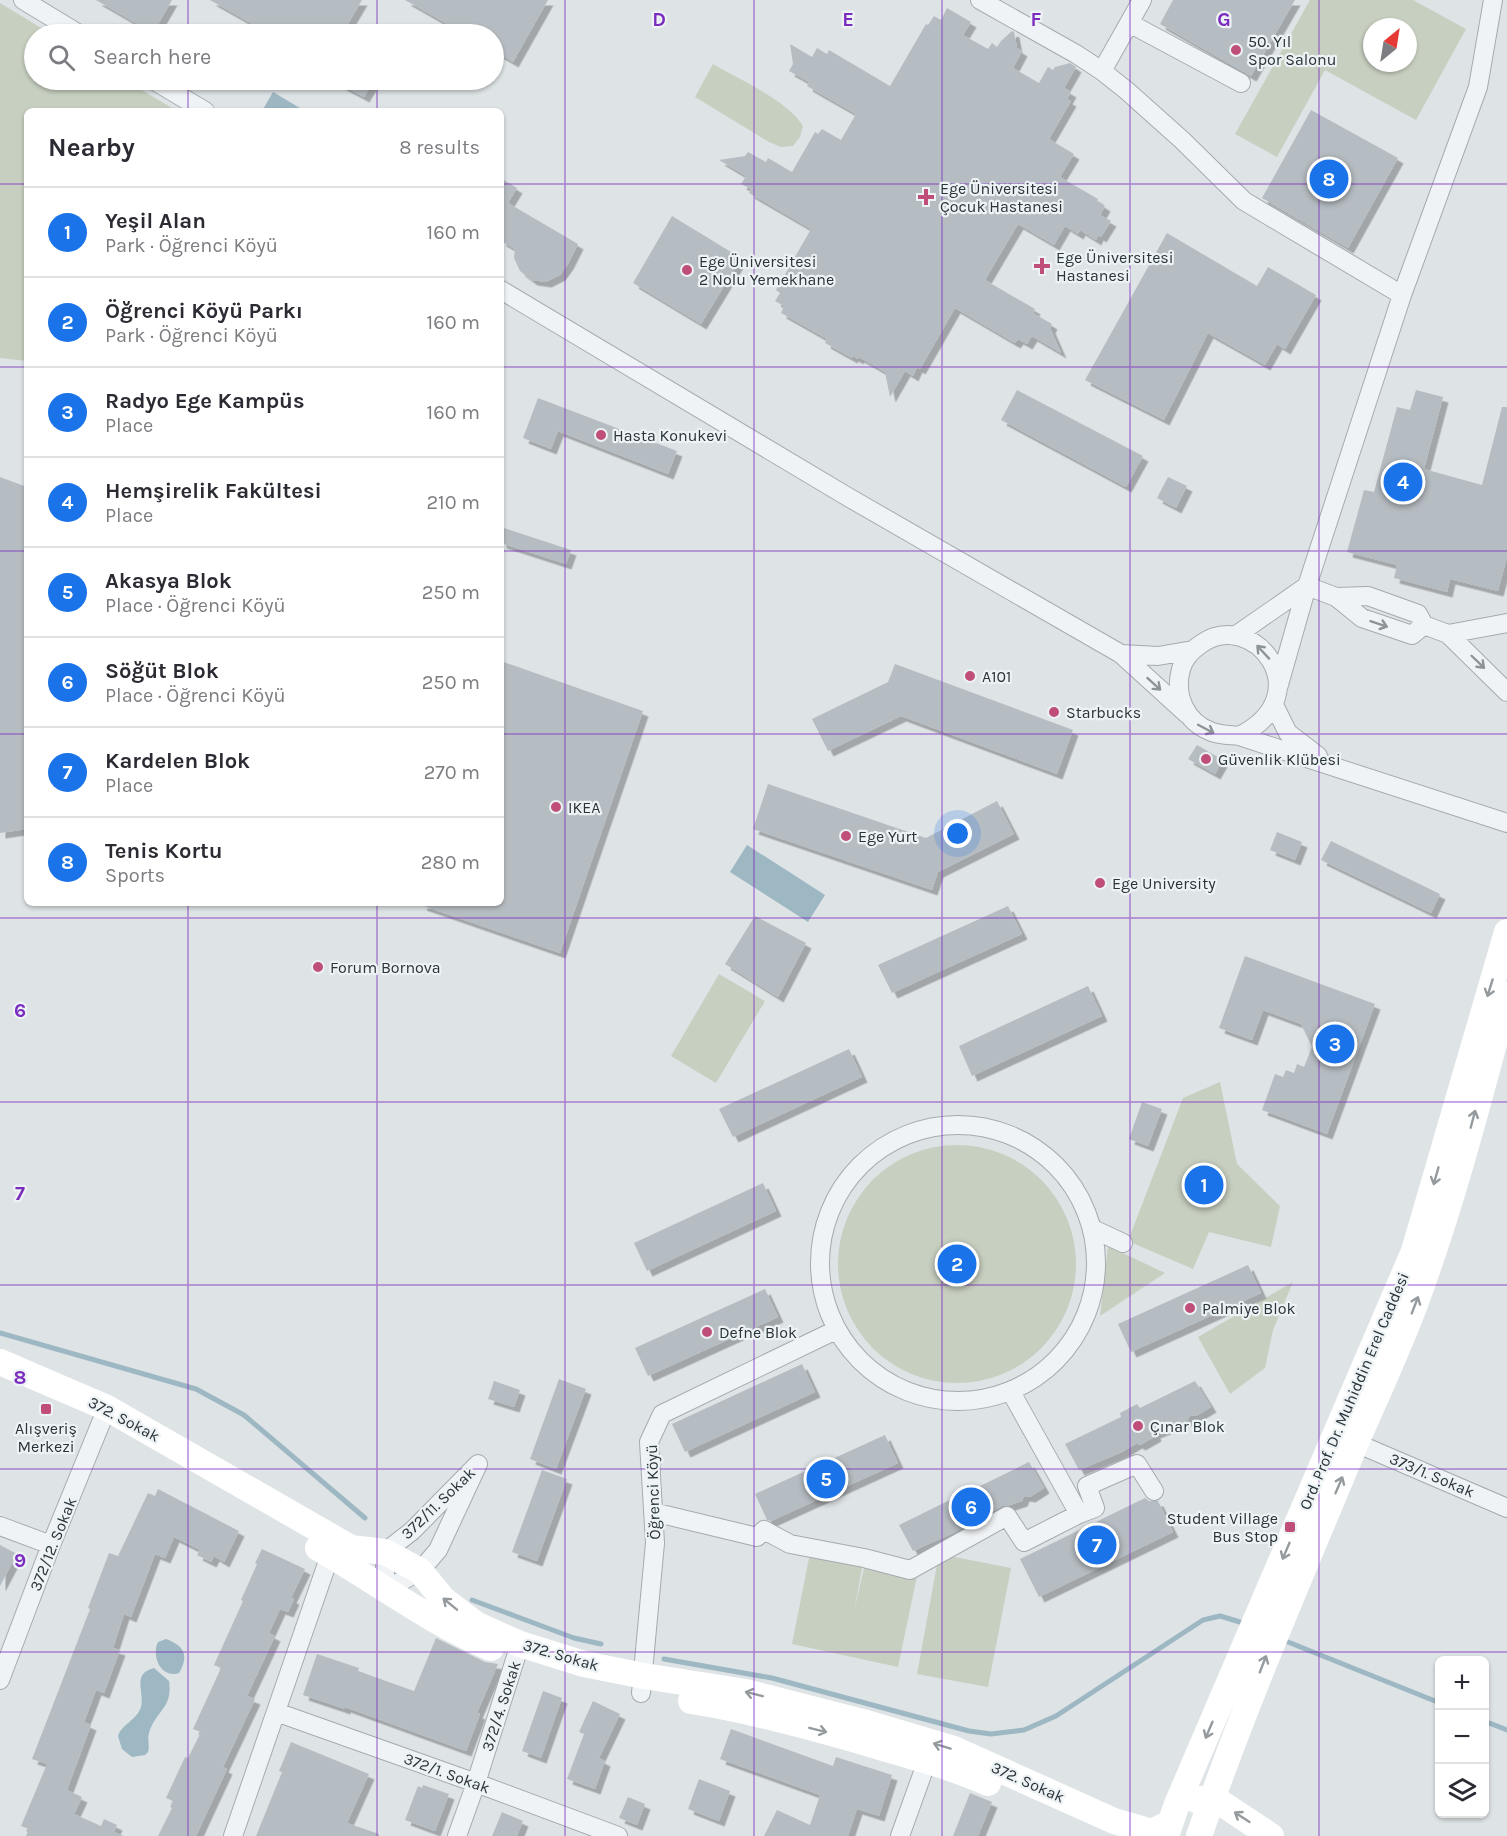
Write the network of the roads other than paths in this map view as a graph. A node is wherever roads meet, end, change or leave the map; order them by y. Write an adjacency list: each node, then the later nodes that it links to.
1 (23, 0): 6 (street)
2 (980, 0): 7 (street)
3 (1142, 0): 5 (street)
4 (1493, 0): 12 (street)
5 (1129, 23): 7 (street); 8 (street)
6 (63, 24)
7 (1102, 71): 12 (street)
8 (1240, 83)
9 (170, 90): 10 (street)
10 (200, 108)
11 (504, 292): 18 (street)
12 (1402, 295): 13 (street)
13 (1307, 586): 15 (street); 16 (street); 20 (street)
14 (1507, 623): 15 (street)
15 (1448, 634): 19 (street, one-way to 19)
16 (1235, 636): 17 (street); 20 (street, one-way to 16)
17 (1193, 650): 18 (street); 21 (street)
18 (1121, 654): 21 (street, one-way to 21)
19 (1507, 692)
20 (1276, 697): 22 (street); 23 (street)
21 (1187, 714): 22 (street, one-way to 22)
22 (1239, 736): 23 (street)
23 (1326, 763): 24 (street)
24 (1507, 824)
25 (1507, 932): 52 (main road, Ord. Prof. Dr. Muhiddin Erel Caddesi, one-way to 52)
26 (1507, 995): 34 (main road, Ord. Prof. Dr. Muhiddin Erel Caddesi, one-way to 26)
27 (1093, 1229): 28 (street); 29 (street); 32 (street)
28 (1123, 1243)
29 (836, 1330): 32 (street); 37 (street, Öğrenci Köyü)
30 (0, 1362): 33 (main road, 372. Sokak)
31 (0, 1379): 33 (main road, 372. Sokak)
32 (1011, 1392): 38 (street)
33 (105, 1416): 40 (street, 372/12. Sokak); 41 (main road, 372. Sokak); 42 (main road, 372. Sokak)
34 (1356, 1443): 36 (street, 373/1. Sokak); 51 (main road, Ord. Prof. Dr. Muhiddin Erel Caddesi, one-way to 34)
35 (1154, 1491): 38 (street)
36 (1507, 1508)
37 (653, 1512): 38 (street); 47 (street, Öğrenci Köyü)
38 (1079, 1514)
39 (0, 1526): 40 (street)
40 (51, 1545): 46 (street, 372/12. Sokak)
41 (385, 1552): 43 (main road, 372. Sokak); 43 (street, 372/11. Sokak); 44 (street, 372/11. Sokak)
42 (330, 1555): 44 (main road, 372. Sokak); 48 (street)
43 (420, 1571): 44 (street, 372/11. Sokak); 45 (main road, 372. Sokak, one-way to 43)
44 (385, 1590): 45 (main road, 372. Sokak)
45 (518, 1651): 47 (main road, 372. Sokak); 50 (street, 372/4. Sokak)
46 (0, 1680)
47 (643, 1684): 49 (main road, 372. Sokak, one-way to 49); 52 (main road, 372. Sokak, one-way to 47)
48 (276, 1712): 50 (street, 372/1. Sokak); 53 (street)
49 (927, 1761): 56 (street); 57 (main road, 372. Sokak)
50 (476, 1783): 54 (street, 372/4. Sokak); 55 (street, 372/1. Sokak)
51 (1212, 1797): 52 (main road); 58 (main road, Ord. Prof. Dr. Muhiddin Erel Caddesi); 59 (main road, one-way to 51)
52 (1163, 1826)
53 (233, 1836)
54 (457, 1836)
55 (618, 1836)
56 (900, 1836)
57 (1108, 1836)
58 (1199, 1836)
59 (1271, 1836)

